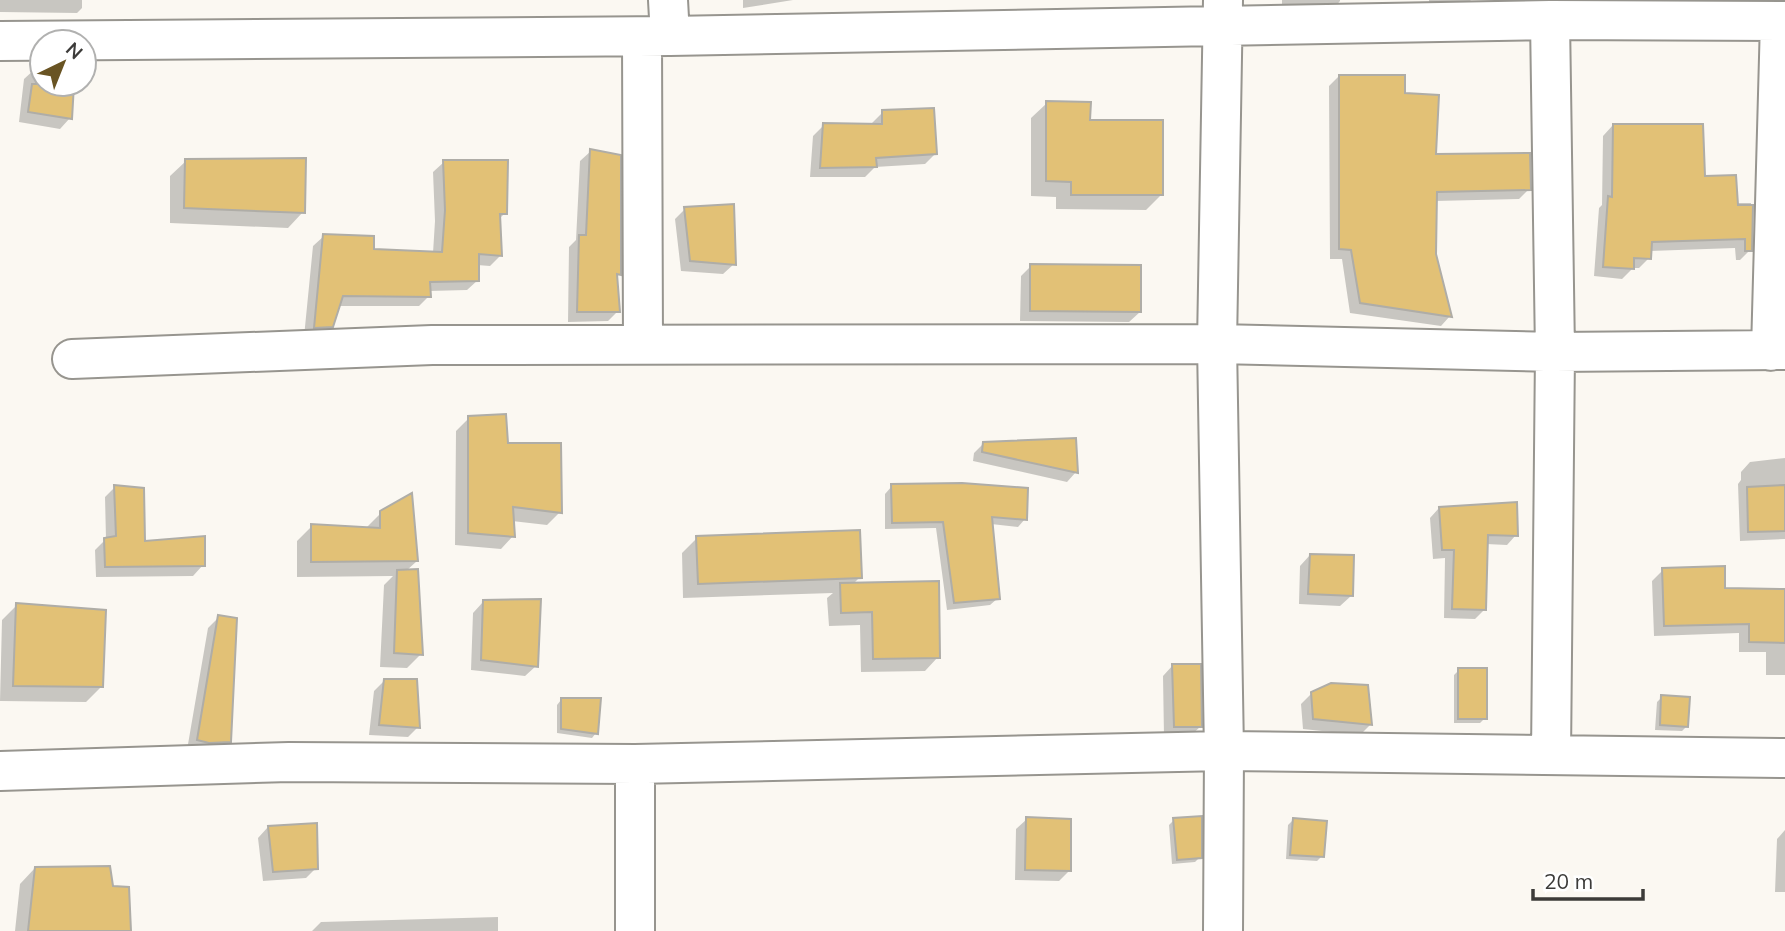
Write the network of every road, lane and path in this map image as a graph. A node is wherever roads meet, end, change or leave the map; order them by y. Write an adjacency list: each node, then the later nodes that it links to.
1 (1222, 12): 2 (street); 4 (street); 7 (street)
2 (1550, 19): 3 (street); 9 (street)
3 (1782, 21): 8 (street)
4 (660, 24): 5 (street); 6 (street)
5 (0, 41)
6 (643, 344): 7 (street); 10 (street)
7 (1217, 344): 9 (street); 11 (street)
8 (1778, 350): 9 (street)
9 (1555, 352): 12 (street)
10 (72, 359)
11 (1224, 751): 12 (street); 14 (street); 17 (street)
12 (1551, 755): 13 (street)
13 (1785, 758)
14 (635, 764): 15 (street); 16 (street)
15 (0, 771)
16 (635, 931)
17 (1223, 931)

